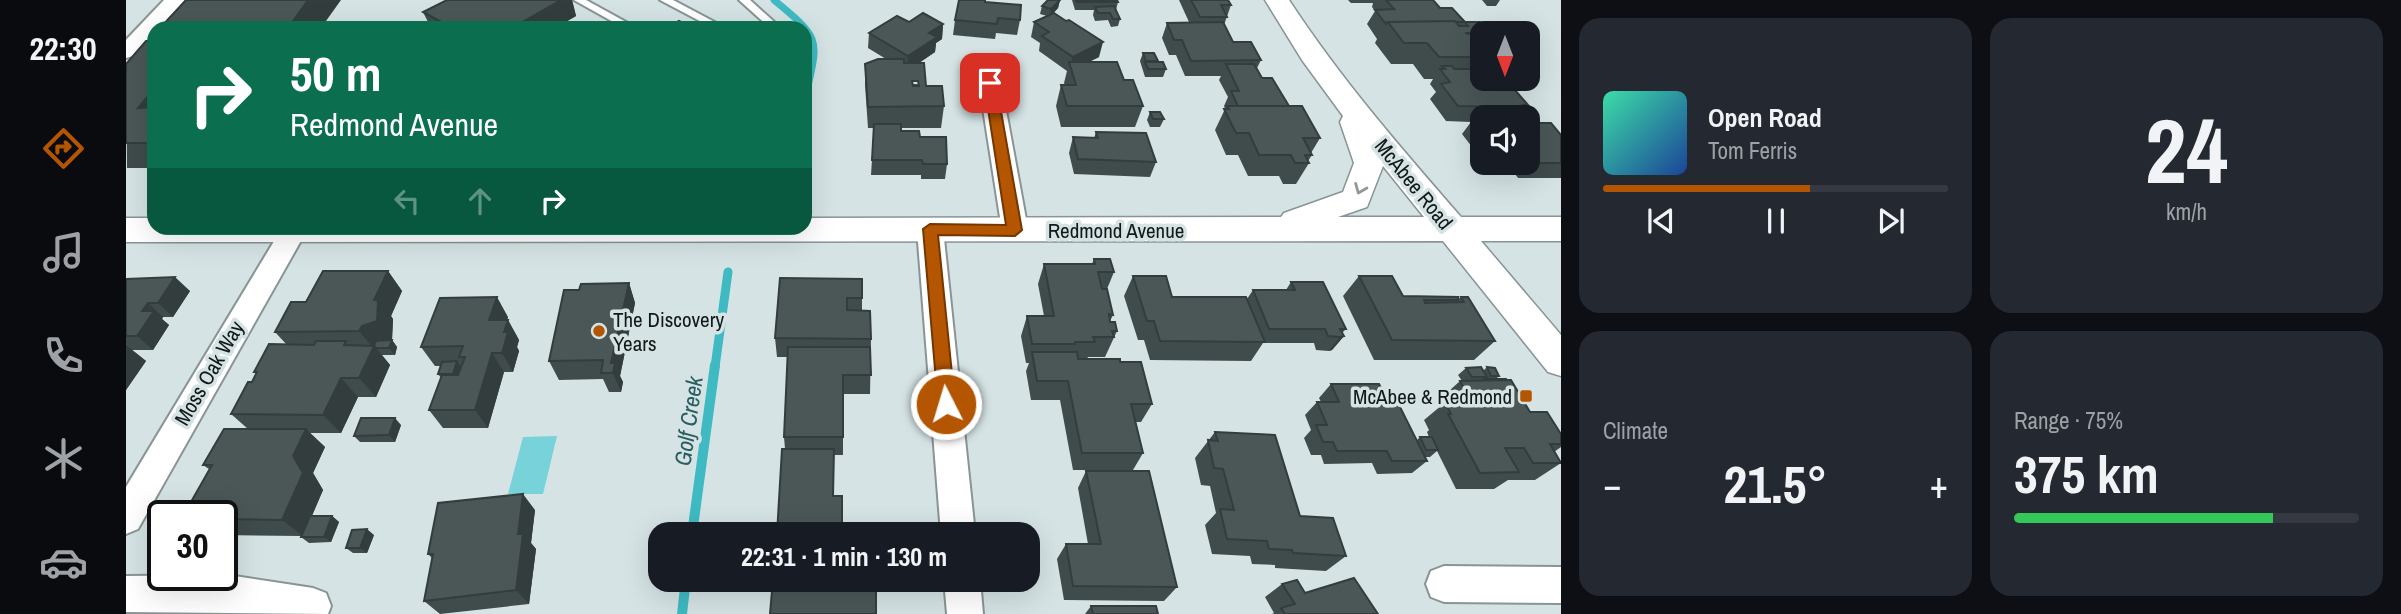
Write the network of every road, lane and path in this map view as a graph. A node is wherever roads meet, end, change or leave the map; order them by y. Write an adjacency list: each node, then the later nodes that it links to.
1 (175, 0): 7 (street)
2 (579, 0): 8 (lane)
3 (665, 0): 6 (lane)
4 (744, 0): 11 (lane)
5 (1278, 0): 15 (street, McAbee Road)
6 (693, 14): 9 (lane); 10 (lane)
7 (155, 21)
8 (619, 21)
9 (682, 21)
10 (707, 21)
11 (768, 21)
12 (147, 30): 13 (street)
13 (126, 52)
14 (990, 83): 21 (street)
15 (1347, 102): 22 (street, one-way to 22); 23 (street, McAbee Road)
16 (812, 229): 17 (street, Redmond Avenue)
17 (930, 229): 21 (street, Redmond Avenue); 27 (street)
18 (1561, 229): 23 (street, Redmond Avenue)
19 (126, 230): 20 (street, Redmond Avenue)
20 (147, 230)
21 (1015, 230): 22 (street, Redmond Avenue)
22 (1268, 230): 23 (street, Redmond Avenue)
23 (1452, 230): 25 (street, McAbee Road)
24 (291, 235): 26 (street, Moss Oak Way)
25 (1561, 361)
26 (126, 518)
27 (957, 522)
28 (1444, 584): 29 (street)
29 (1561, 585)
30 (963, 592): 33 (street)
31 (126, 594): 32 (street)
32 (310, 614)
33 (965, 614)

